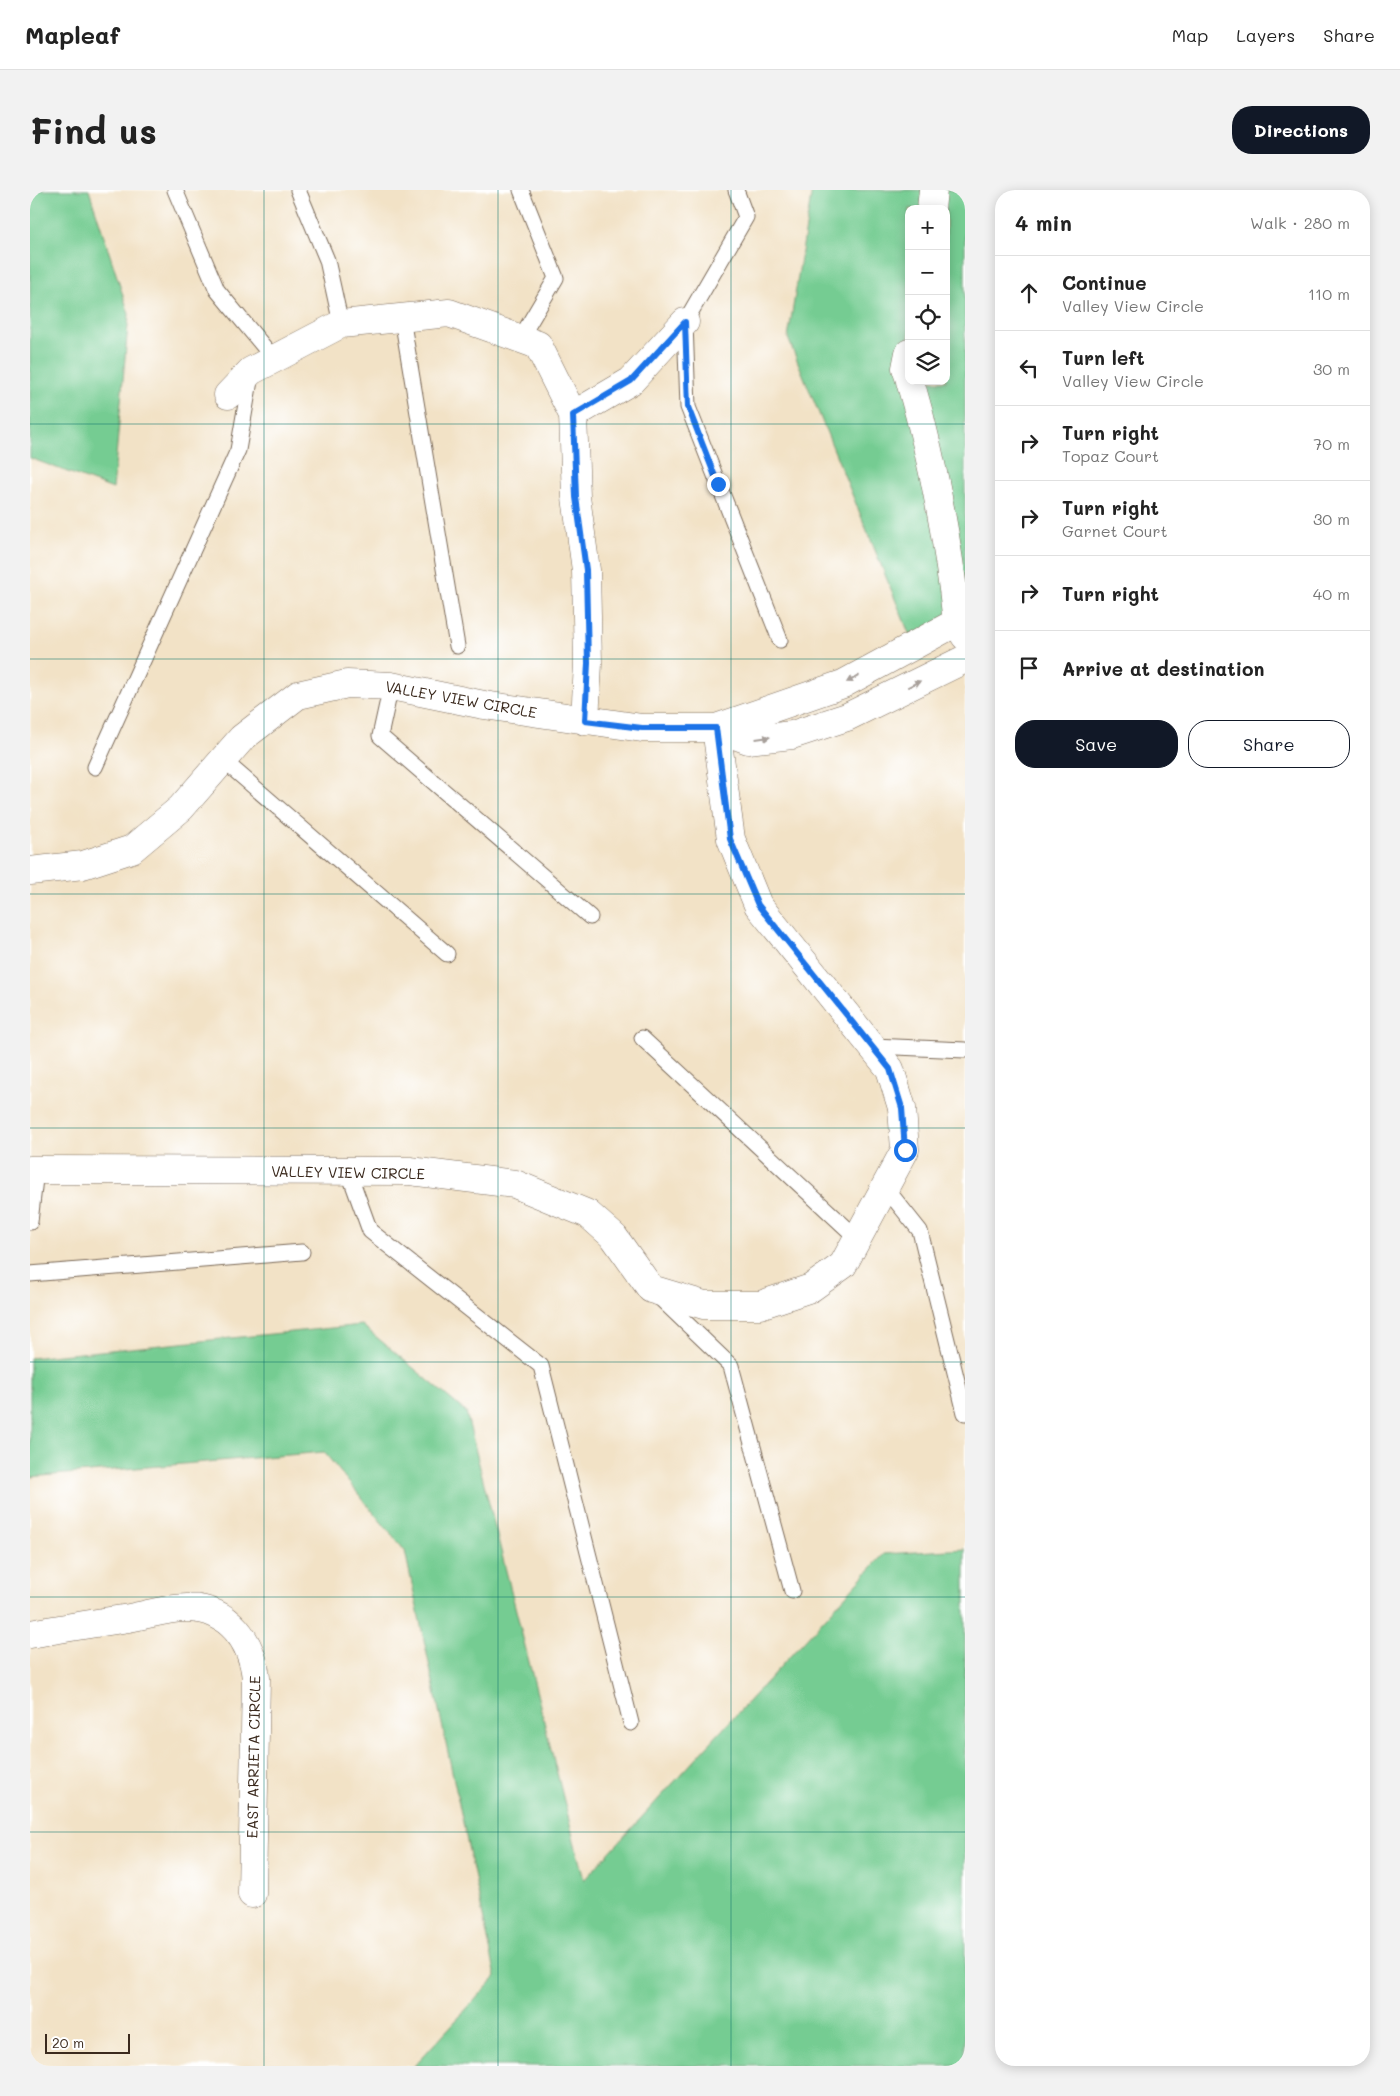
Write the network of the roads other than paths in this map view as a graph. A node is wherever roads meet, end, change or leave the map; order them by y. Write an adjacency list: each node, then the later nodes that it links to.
1 (176, 190): 11 (lane)
2 (298, 190): 9 (lane)
3 (521, 190): 10 (lane)
4 (736, 190): 8 (lane)
5 (933, 190): 6 (street)
6 (931, 205)
7 (402, 318): 9 (street); 10 (street); 17 (lane)
8 (685, 322): 14 (street); 16 (lane)
9 (341, 324): 11 (street)
10 (520, 338): 14 (street)
11 (262, 365): 13 (street); 23 (lane)
12 (911, 385): 15 (street)
13 (228, 395)
14 (573, 415): 20 (street)
15 (961, 629): 21 (street, VALLEY VIEW CIRCLE, one-way to 21)
16 (780, 640)
17 (457, 646)
18 (965, 659): 21 (street, one-way to 18)
19 (391, 686): 20 (street, VALLEY VIEW CIRCLE); 22 (street, VALLEY VIEW CIRCLE); 25 (lane)
20 (585, 721): 21 (street, VALLEY VIEW CIRCLE)
21 (716, 728): 28 (street)
22 (224, 760): 24 (street, VALLEY VIEW CIRCLE); 26 (lane)
23 (95, 767)
24 (30, 871)
25 (590, 917)
26 (447, 954)
27 (642, 1038): 34 (lane)
28 (873, 1046): 29 (lane); 32 (street)
29 (965, 1050)
30 (33, 1170): 31 (street, VALLEY VIEW CIRCLE); 33 (lane)
31 (349, 1173): 37 (street, VALLEY VIEW CIRCLE); 41 (lane)
32 (885, 1187): 34 (street); 38 (lane)
33 (30, 1222)
34 (857, 1238): 37 (street)
35 (302, 1252): 36 (lane)
36 (30, 1274)
37 (651, 1289): 39 (lane)
38 (965, 1413)
39 (792, 1591)
40 (30, 1634): 42 (street, EAST ARRIETA CIRCLE)
41 (631, 1723)
42 (252, 1894)

